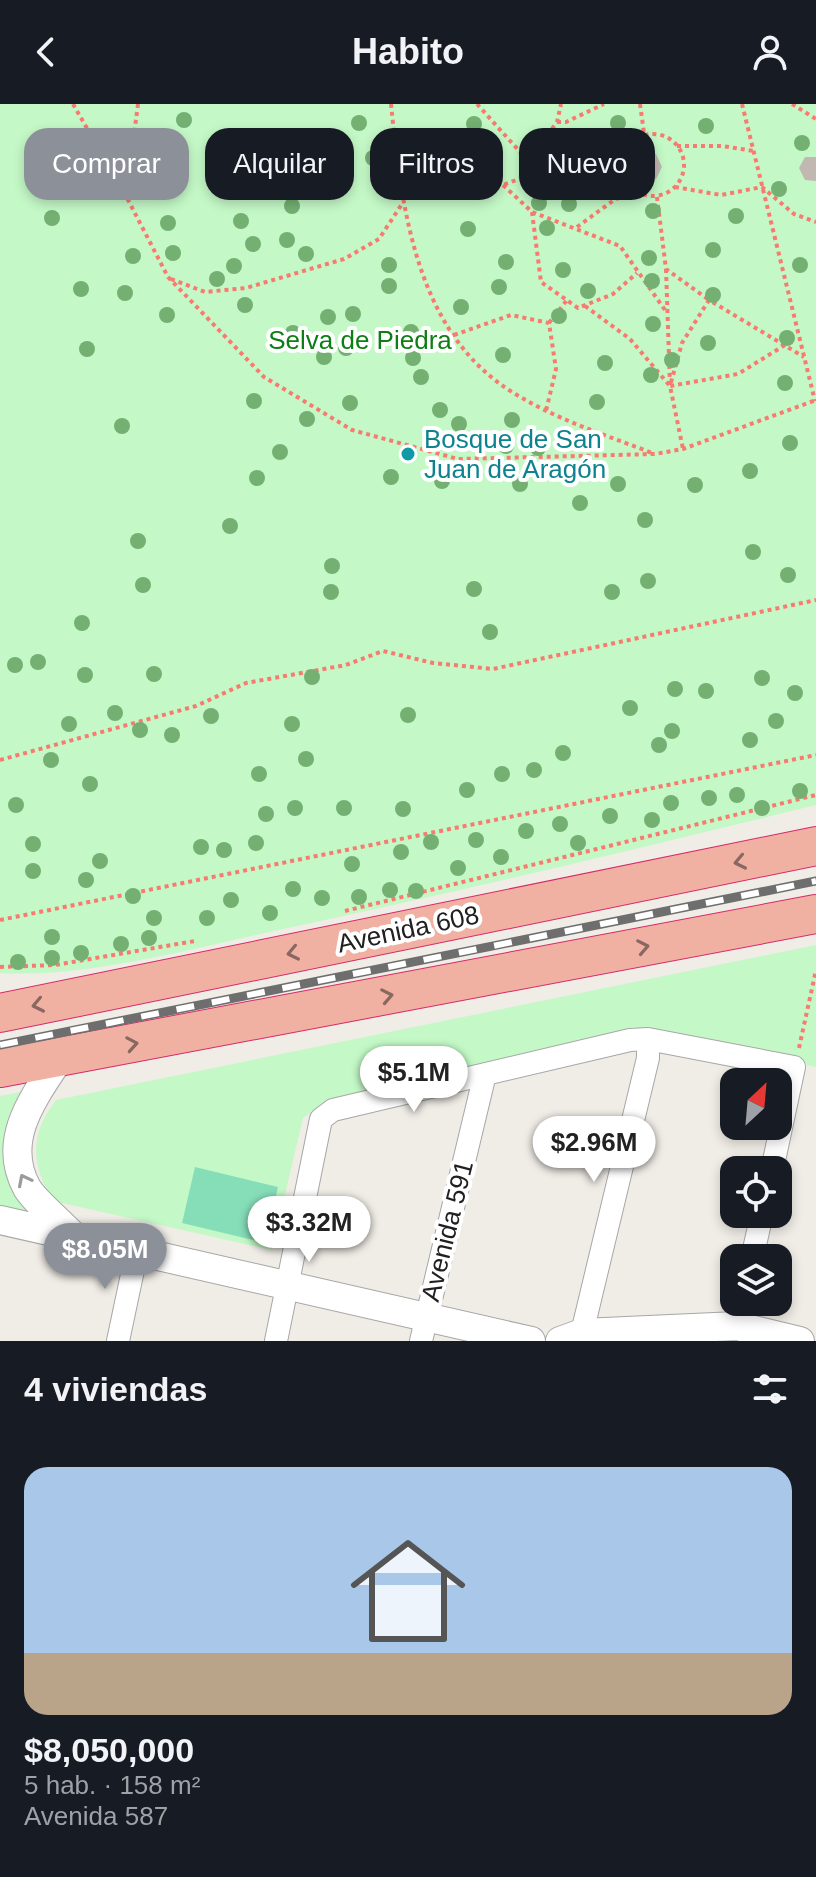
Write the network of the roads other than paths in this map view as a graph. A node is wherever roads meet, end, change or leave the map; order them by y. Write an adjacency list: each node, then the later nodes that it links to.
1 (816, 846): 3 (highway, Avenida 608, one-way to 3)
2 (816, 914): 5 (highway, one-way to 2)
3 (0, 1013)
4 (648, 1039): 7 (street); 8 (street); 17 (street)
5 (61, 1056): 6 (highway); 10 (street, one-way to 5)
6 (0, 1068)
7 (485, 1074): 12 (street); 15 (street, Avenida 591)
8 (775, 1156)
9 (0, 1220): 10 (street)
10 (75, 1238): 11 (street)
11 (137, 1251): 12 (street); 18 (street)
12 (288, 1286): 15 (street); 19 (street)
13 (736, 1316): 16 (street)
14 (744, 1316): 21 (street)
15 (424, 1329): 20 (street)
16 (696, 1334): 17 (street)
17 (574, 1338)
18 (118, 1341)
19 (276, 1341)
20 (531, 1341)
21 (800, 1341)

